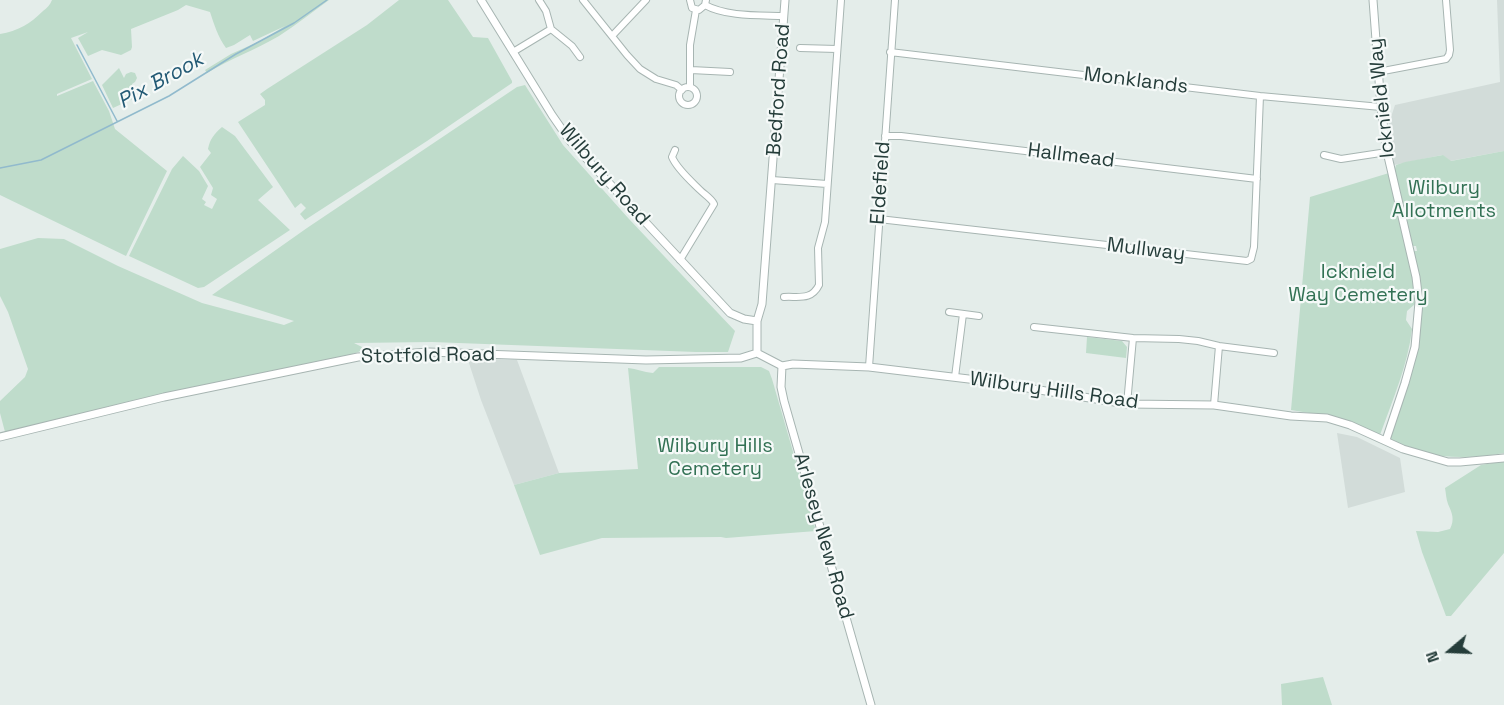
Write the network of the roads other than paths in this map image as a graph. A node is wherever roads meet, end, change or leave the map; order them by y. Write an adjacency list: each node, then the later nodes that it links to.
1 (481, 0): 18 (street, Wilbury Road)
2 (539, 0): 14 (street)
3 (583, 0): 15 (street)
4 (690, 0): 12 (street)
5 (785, 0): 13 (street, Bedford Road)
6 (841, 0): 17 (street)
7 (894, 0): 19 (street, Eldefield)
8 (1372, 0): 23 (street, Icknield Way)
9 (1446, 0): 23 (street)
10 (642, 2): 15 (street)
11 (706, 3): 12 (street); 13 (street)
12 (696, 10): 21 (street)
13 (784, 16): 33 (street, Bedford Road)
14 (551, 29): 18 (street); 20 (street)
15 (612, 36): 25 (street)
16 (800, 48): 17 (street, Bedford Road)
17 (837, 49): 34 (street)
18 (513, 52): 36 (street, Wilbury Road)
19 (890, 52): 26 (street, Monklands); 28 (street, Eldefield)
20 (580, 57)
21 (691, 70): 22 (street); 24 (street)
22 (730, 72)
23 (1378, 72): 27 (street, Icknield Way)
24 (690, 87): 25 (street); 25 (street)
25 (682, 90)
26 (1260, 96): 27 (street, Monklands); 32 (street, Mullway)
27 (1381, 107): 30 (street, Icknield Way)
28 (885, 136): 32 (street, Hallmead); 35 (street, Eldefield)
29 (675, 150): 36 (street)
30 (1387, 152): 31 (street); 53 (street, Icknield Way)
31 (1324, 155)
32 (1257, 179): 35 (street, Mullway)
33 (772, 180): 34 (street, Bedford Road); 41 (street, Bedford Road)
34 (827, 184): 37 (street)
35 (879, 219): 48 (street, Eldefield)
36 (680, 260): 41 (street, Wilbury Road)
37 (784, 297)
38 (949, 312): 39 (street)
39 (963, 314): 40 (street); 49 (street)
40 (979, 316)
41 (757, 321): 45 (street, Bedford Road)
42 (1034, 327): 43 (street)
43 (1133, 338): 44 (street); 50 (street)
44 (1219, 346): 46 (street); 51 (street)
45 (757, 353): 47 (street); 52 (street, Stotfold Road)
46 (1274, 353)
47 (782, 366): 48 (street, Wilbury Hills Road); 55 (street, Arlesey New Road)
48 (869, 367): 49 (street, Wilbury Hills Road)
49 (955, 377): 50 (street, Wilbury Hills Road)
50 (1127, 404): 51 (street, Wilbury Hills Road)
51 (1214, 405): 53 (street, Wilbury Hills Road)
52 (0, 437)
53 (1386, 440): 54 (street)
54 (1504, 458)
55 (871, 705)

